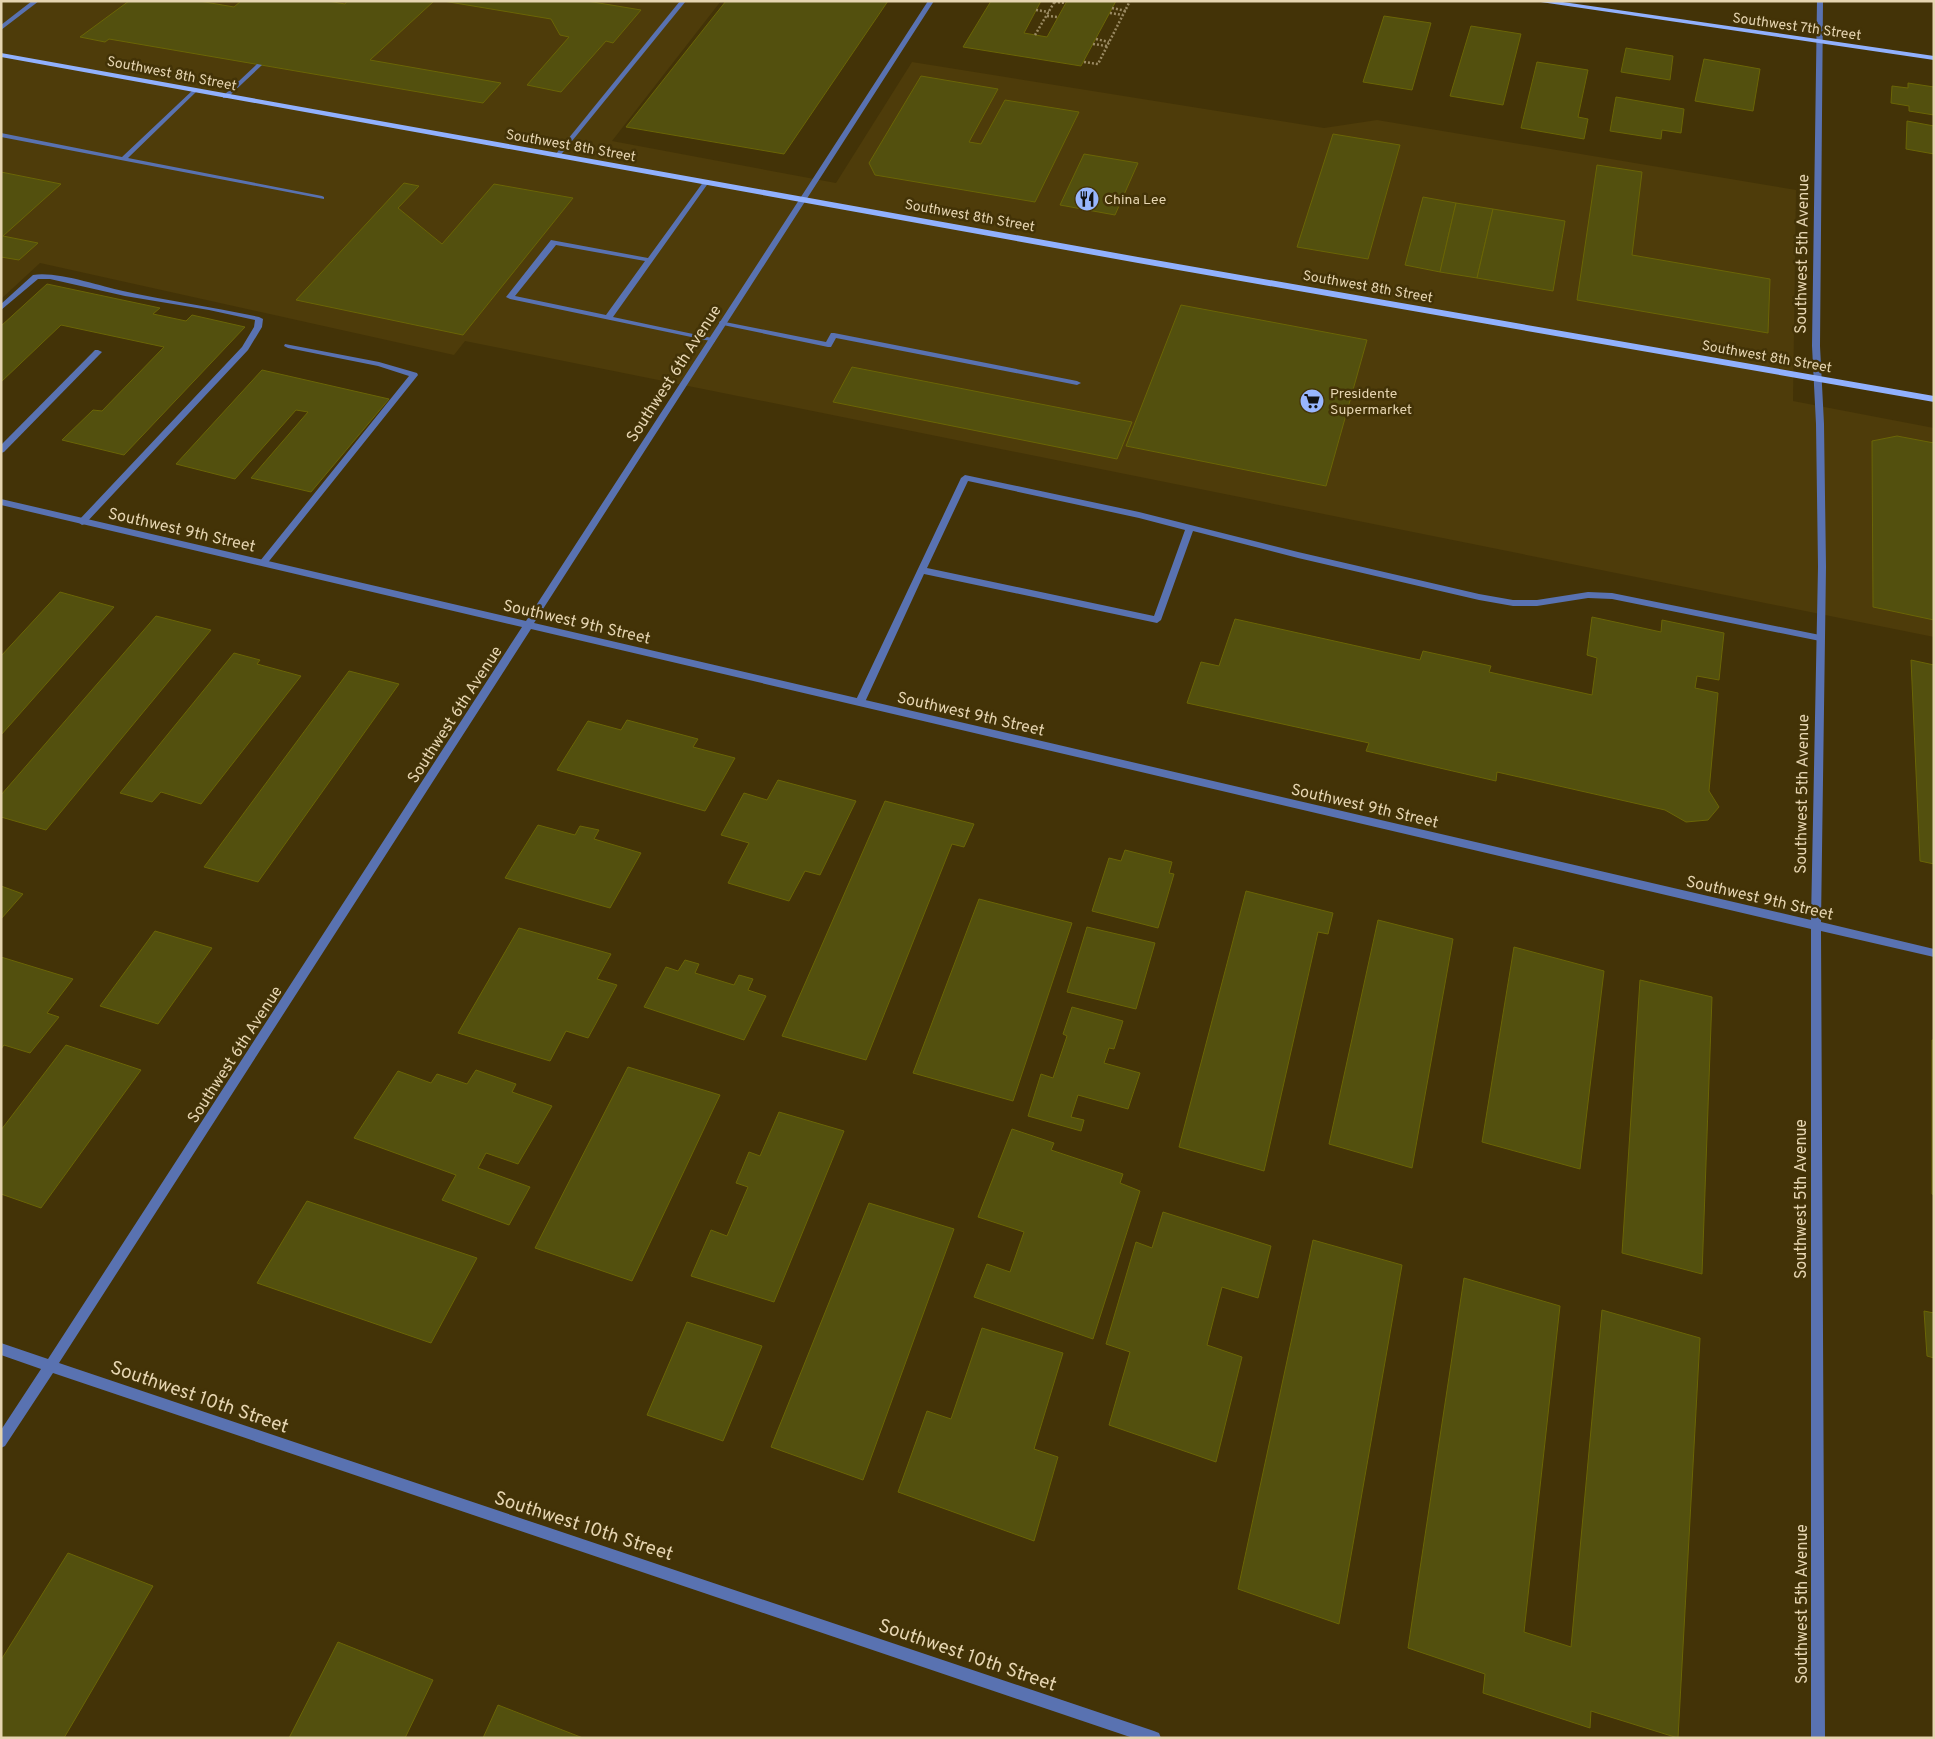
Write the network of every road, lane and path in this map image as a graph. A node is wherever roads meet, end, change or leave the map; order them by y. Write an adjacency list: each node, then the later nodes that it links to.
1 (36, 1): 17 (street)
2 (683, 1): 31 (street)
3 (931, 1): 35 (street, Southwest 6th Avenue)
4 (1130, 1): 11 (path)
5 (1538, 1): 21 (main road, Southwest 7th Street)
6 (1820, 1): 21 (street, Southwest 5th Avenue)
7 (1055, 2): 8 (path); 12 (path)
8 (1066, 3)
9 (1112, 8): 11 (path)
10 (1036, 10): 12 (path)
11 (1126, 11): 14 (path)
12 (1049, 12): 15 (path)
13 (1110, 13): 14 (path)
14 (1123, 15): 20 (path)
15 (1046, 16): 16 (path); 18 (path)
16 (1058, 18)
17 (1, 28)
18 (1035, 35)
19 (1096, 40): 20 (path)
20 (1109, 42): 23 (path)
21 (1820, 42): 25 (main road, Southwest 7th Street); 43 (street, Southwest 5th Avenue)
22 (1093, 44): 23 (path)
23 (1107, 46): 26 (path)
24 (1, 55): 28 (main road, Southwest 8th Street)
25 (1934, 58)
26 (1084, 62)
27 (259, 65): 29 (street)
28 (194, 91): 29 (main road, Southwest 8th Street); 32 (street)
29 (225, 97): 31 (main road, Southwest 8th Street)
30 (1, 135): 32 (street)
31 (557, 156): 33 (main road, Southwest 8th Street)
32 (123, 159): 34 (street)
33 (706, 182): 35 (main road, Southwest 8th Street); 36 (street)
34 (322, 198)
35 (802, 199): 39 (street, Southwest 6th Avenue); 43 (main road, Southwest 8th Street)
36 (649, 260): 38 (street); 38 (street)
37 (1, 308): 48 (street)
38 (608, 318): 40 (street)
39 (723, 324): 40 (street, Southwest 6th Avenue); 44 (street)
40 (712, 340): 52 (street, Southwest 6th Avenue)
41 (288, 346): 50 (street)
42 (98, 352): 46 (street)
43 (1818, 378): 45 (main road, Southwest 8th Street); 53 (street, Southwest 5th Avenue)
44 (1077, 383)
45 (1934, 399)
46 (1, 450)
47 (1, 502): 48 (street, Southwest 9th Street)
48 (82, 522): 50 (street, Southwest 9th Street)
49 (1190, 528): 51 (street); 51 (street); 53 (street)
50 (262, 563): 52 (street, Southwest 9th Street)
51 (921, 570): 54 (street)
52 (529, 625): 54 (street, Southwest 9th Street); 58 (street, Southwest 6th Avenue)
53 (1820, 638): 55 (street, Southwest 5th Avenue)
54 (860, 702): 55 (street, Southwest 9th Street)
55 (1816, 926): 56 (street, Southwest 9th Street); 61 (street, Southwest 5th Avenue)
56 (1934, 953)
57 (1, 1349): 58 (street, Southwest 10th Street)
58 (51, 1366): 59 (street, Southwest 6th Avenue); 60 (street, Southwest 10th Street)
59 (1, 1442)
60 (1154, 1738)
61 (1818, 1738)

